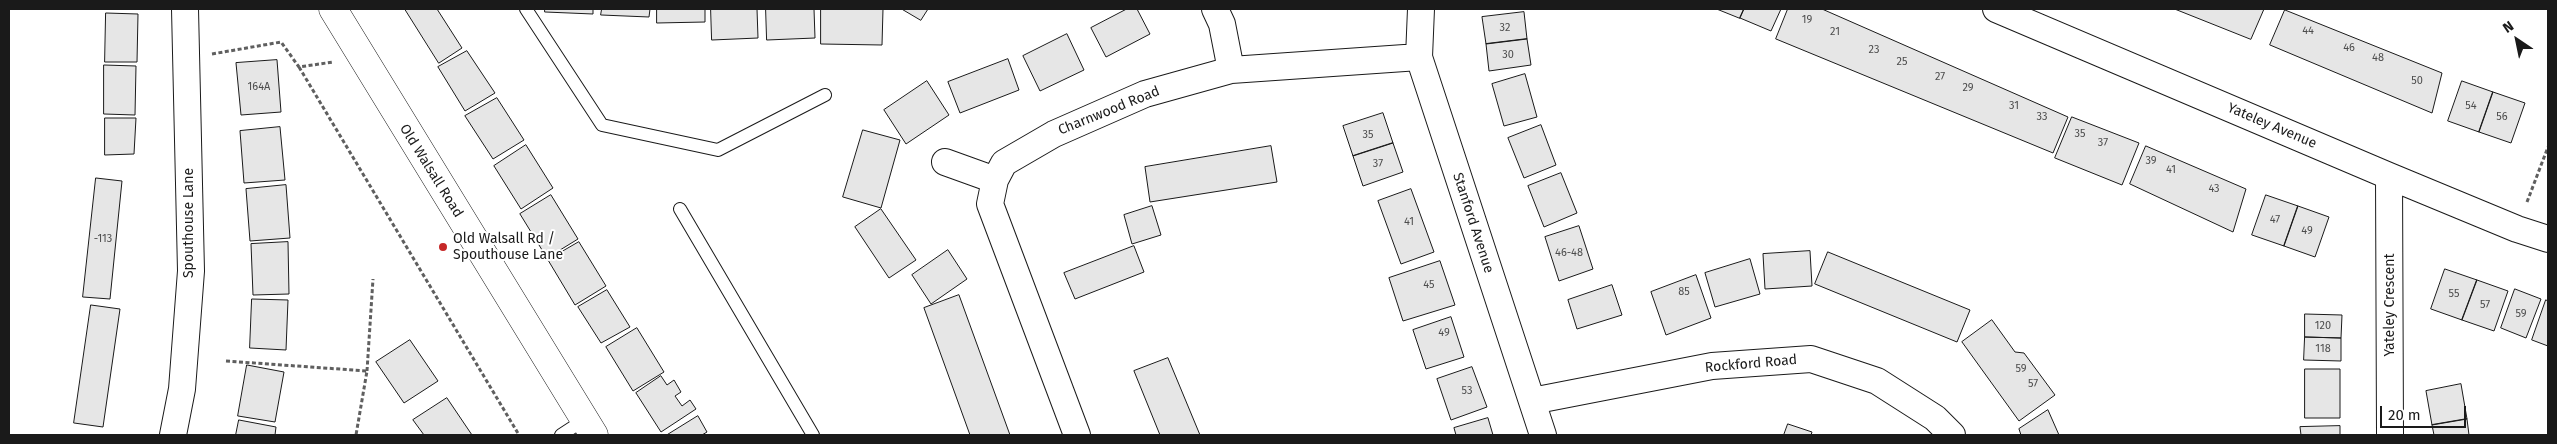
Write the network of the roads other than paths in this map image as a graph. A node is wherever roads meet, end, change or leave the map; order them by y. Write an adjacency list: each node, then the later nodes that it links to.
1 (184, 9): 17 (street, Spouthouse Lane)
2 (526, 9): 9 (lane)
3 (1215, 9): 8 (street)
4 (1421, 9): 7 (street, Stanford Avenue)
5 (1996, 9): 11 (street, Yateley Avenue)
6 (340, 12): 16 (main road, Old Walsall Road)
7 (1419, 57): 8 (street, Charnwood Road); 15 (street, Stanford Avenue)
8 (1231, 70): 12 (street, Charnwood Road)
9 (825, 95)
10 (945, 162): 12 (street)
11 (2389, 176): 14 (street, Yateley Avenue); 23 (street, Yateley Crescent)
12 (995, 180): 20 (street, Charnwood Road)
13 (680, 209): 19 (lane)
14 (2548, 239)
15 (1532, 401): 21 (street, Stanford Avenue); 22 (street, Rockford Road)
16 (589, 427): 18 (lane)
17 (173, 435)
18 (560, 435)
19 (813, 435)
20 (1077, 435)
21 (1544, 435)
22 (1952, 435)
23 (2390, 435)

